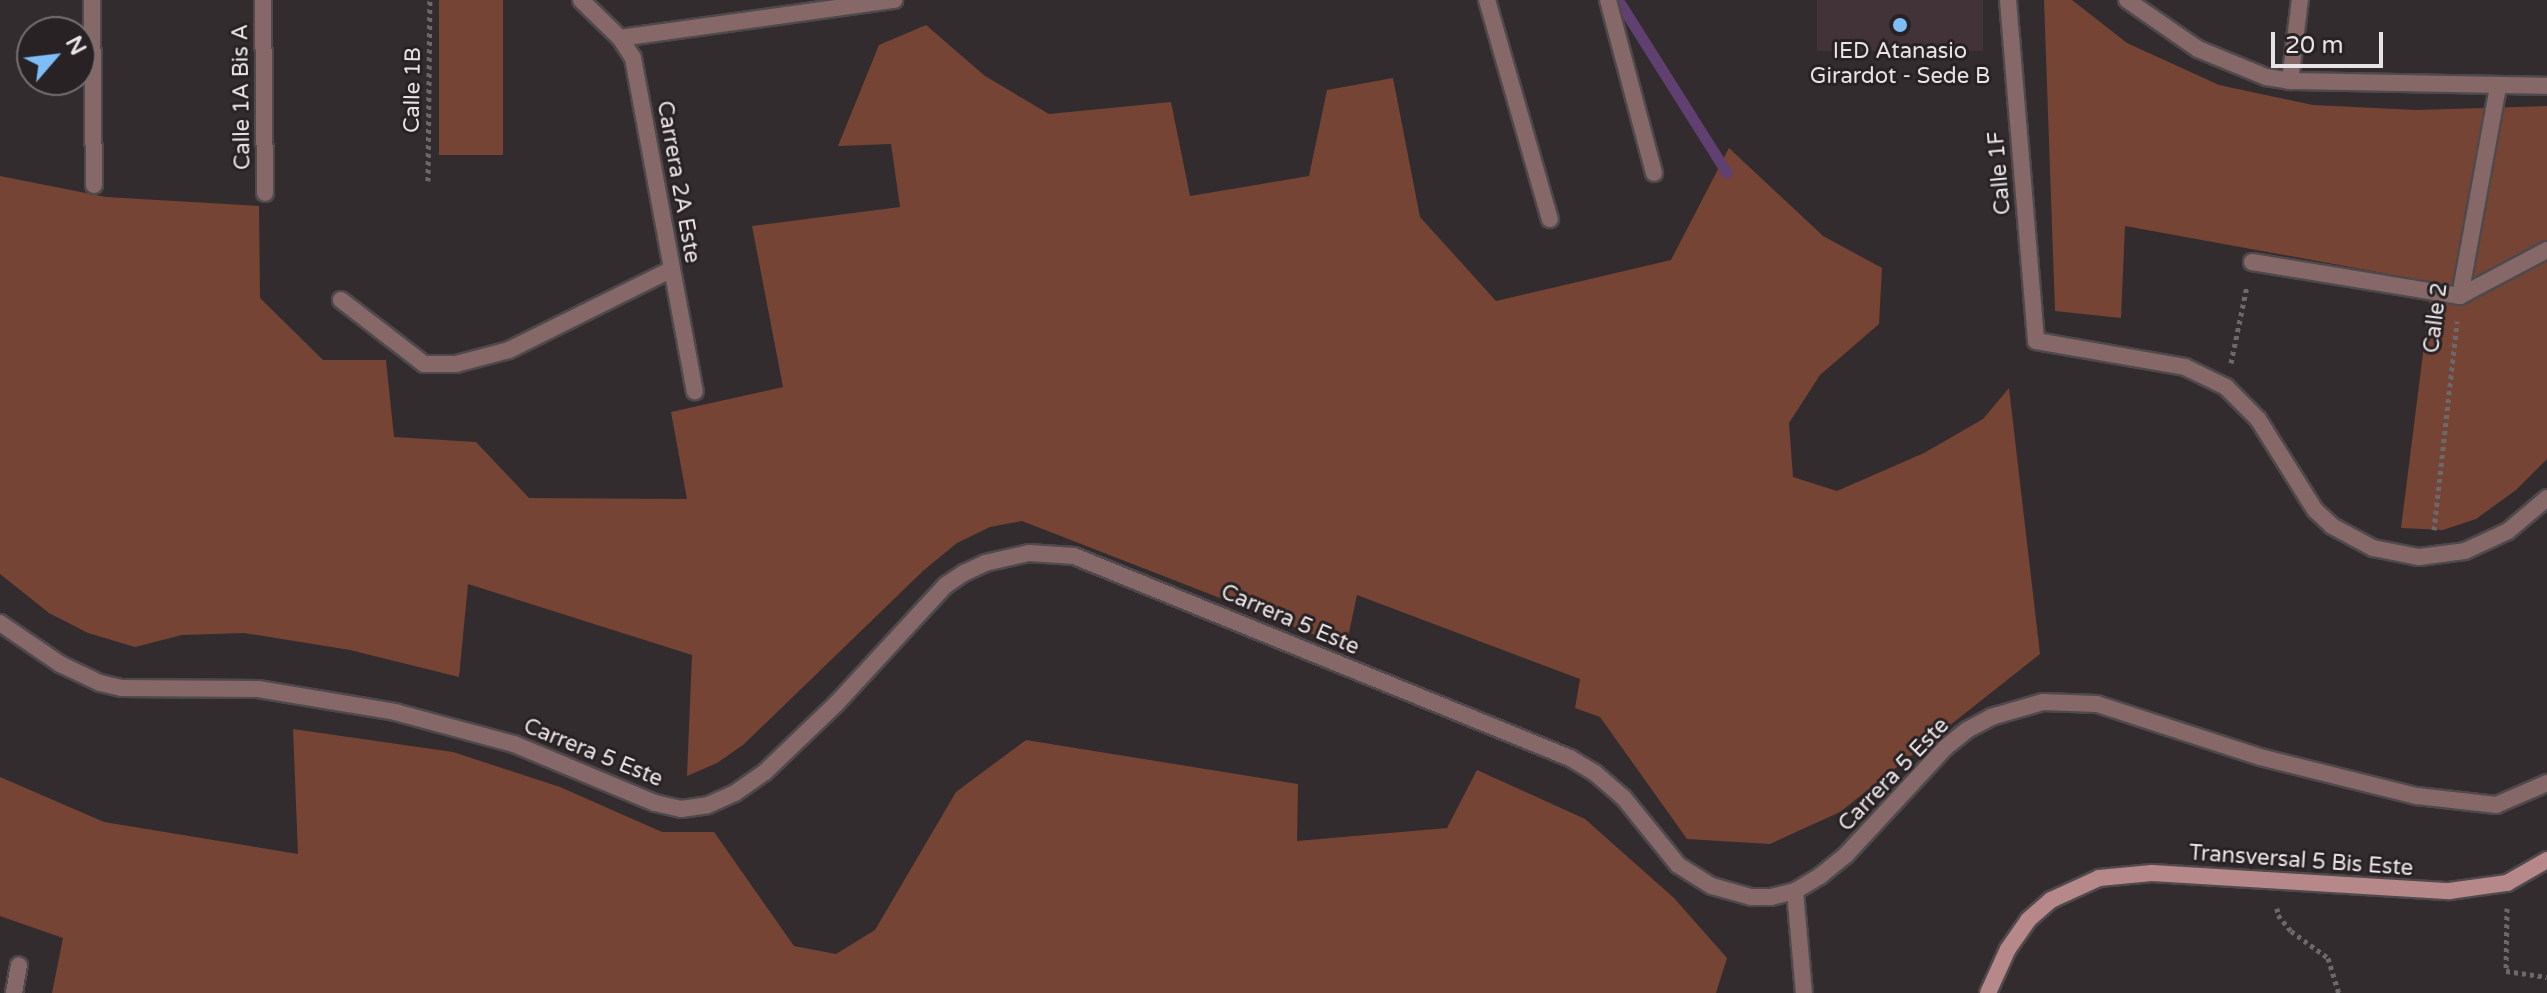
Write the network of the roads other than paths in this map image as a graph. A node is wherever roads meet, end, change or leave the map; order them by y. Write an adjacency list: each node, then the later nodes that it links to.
1 (92, 0): 15 (street)
2 (263, 0): 16 (street, Calle 1A Bis A)
3 (894, 0): 10 (street)
4 (1487, 0): 17 (street)
5 (1608, 0): 14 (street)
6 (2008, 0): 24 (street, Calle 1F)
7 (2127, 0): 11 (street)
8 (2300, 0): 11 (street)
9 (587, 2): 10 (street, Carrera 2A Este)
10 (620, 38): 20 (street, Carrera 2A Este)
11 (2290, 81): 13 (street)
12 (2547, 86): 13 (street)
13 (2498, 87): 21 (street, Calle 2)
14 (1654, 173)
15 (94, 185)
16 (265, 193)
17 (1550, 219)
18 (2547, 250): 21 (street)
19 (2252, 262): 21 (street)
20 (672, 269): 22 (street); 23 (street, Carrera 2A Este)
21 (2460, 296)
22 (341, 300)
23 (695, 391)
24 (2547, 498)
25 (0, 623): 28 (street, Carrera 5 Este)
26 (2547, 783): 28 (street, Carrera 5 Este)
27 (2547, 860): 32 (street, Transversal 5 Bis Este)
28 (1795, 891): 31 (street)
29 (19, 965): 30 (street)
30 (14, 993)
31 (1804, 993)
32 (1988, 993)

